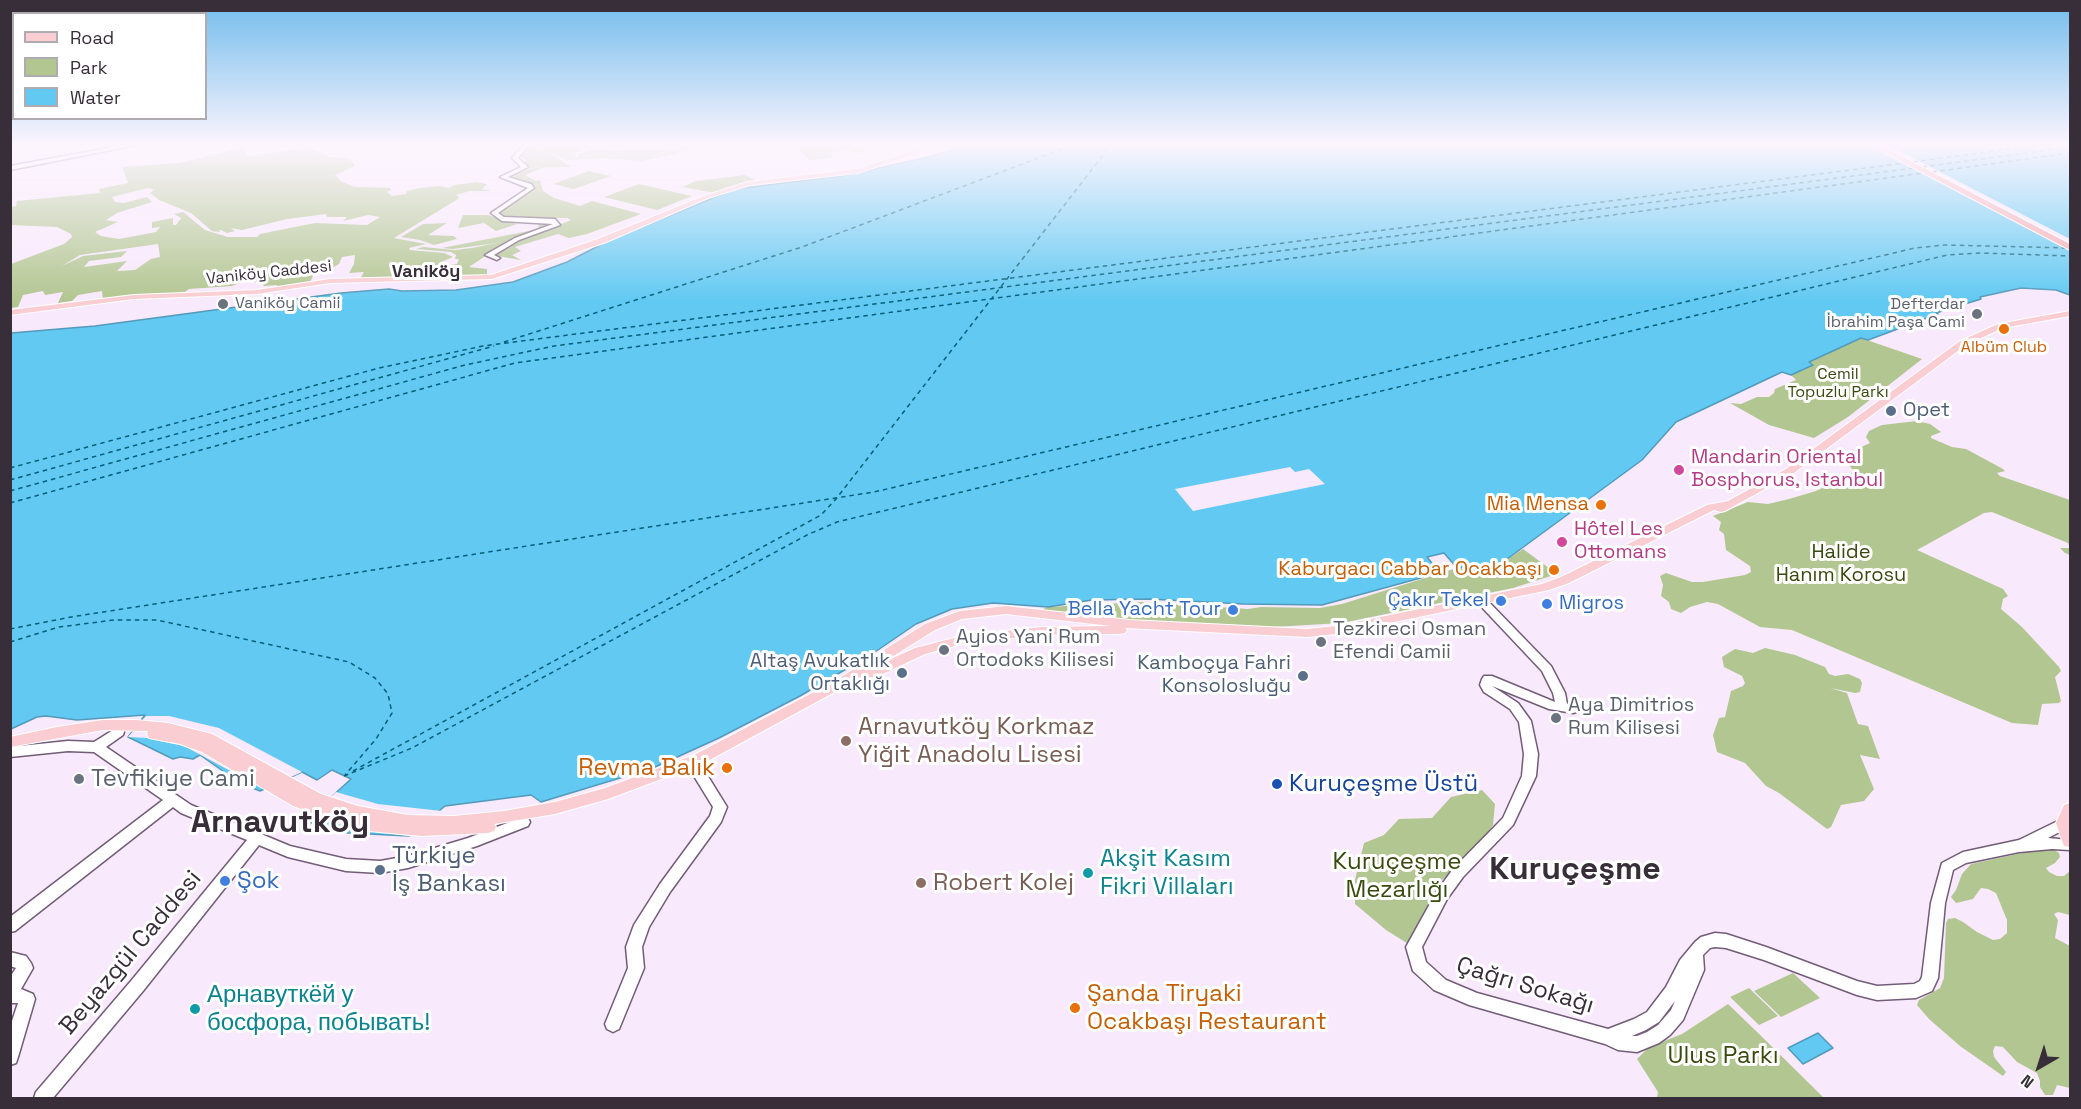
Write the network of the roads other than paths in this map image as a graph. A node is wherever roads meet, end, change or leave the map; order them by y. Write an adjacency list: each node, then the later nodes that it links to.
1 (516, 197): 6 (street)
2 (707, 197): 7 (main road, Vaniköy Caddesi)
3 (1975, 197): 5 (highway)
4 (1979, 197): 5 (highway)
5 (2070, 245)
6 (497, 258)
7 (10, 313)
8 (2070, 314): 9 (main road)
9 (1480, 599): 13 (main road); 28 (street, Çağrı Sokağı)
10 (1021, 611): 11 (main road); 14 (main road); 25 (main road)
11 (1060, 616): 12 (main road); 13 (main road)
12 (1055, 630): 13 (main road); 14 (main road)
13 (1248, 631)
14 (1013, 632): 21 (main road)
15 (87, 727): 16 (main road); 17 (main road); 18 (main road)
16 (124, 728): 18 (main road); 19 (street); 25 (main road)
17 (10, 742)
18 (56, 743): 19 (street); 20 (main road)
19 (97, 747): 22 (street)
20 (10, 750)
21 (696, 768): 24 (main road); 33 (street)
22 (172, 801): 26 (street); 30 (street)
23 (2068, 819): 27 (main road); 28 (street, Çağrı Sokağı)
24 (523, 822): 25 (main road); 29 (street)
25 (456, 825): 29 (street)
26 (256, 838): 29 (street); 35 (street, Beyazgül Caddesi)
27 (2070, 843): 28 (street, Çağrı Sokağı)
28 (2019, 846)
29 (451, 850)
30 (10, 926)
31 (10, 959): 32 (street)
32 (10, 994): 34 (street)
33 (613, 1024)
34 (10, 1057)
35 (42, 1098)

